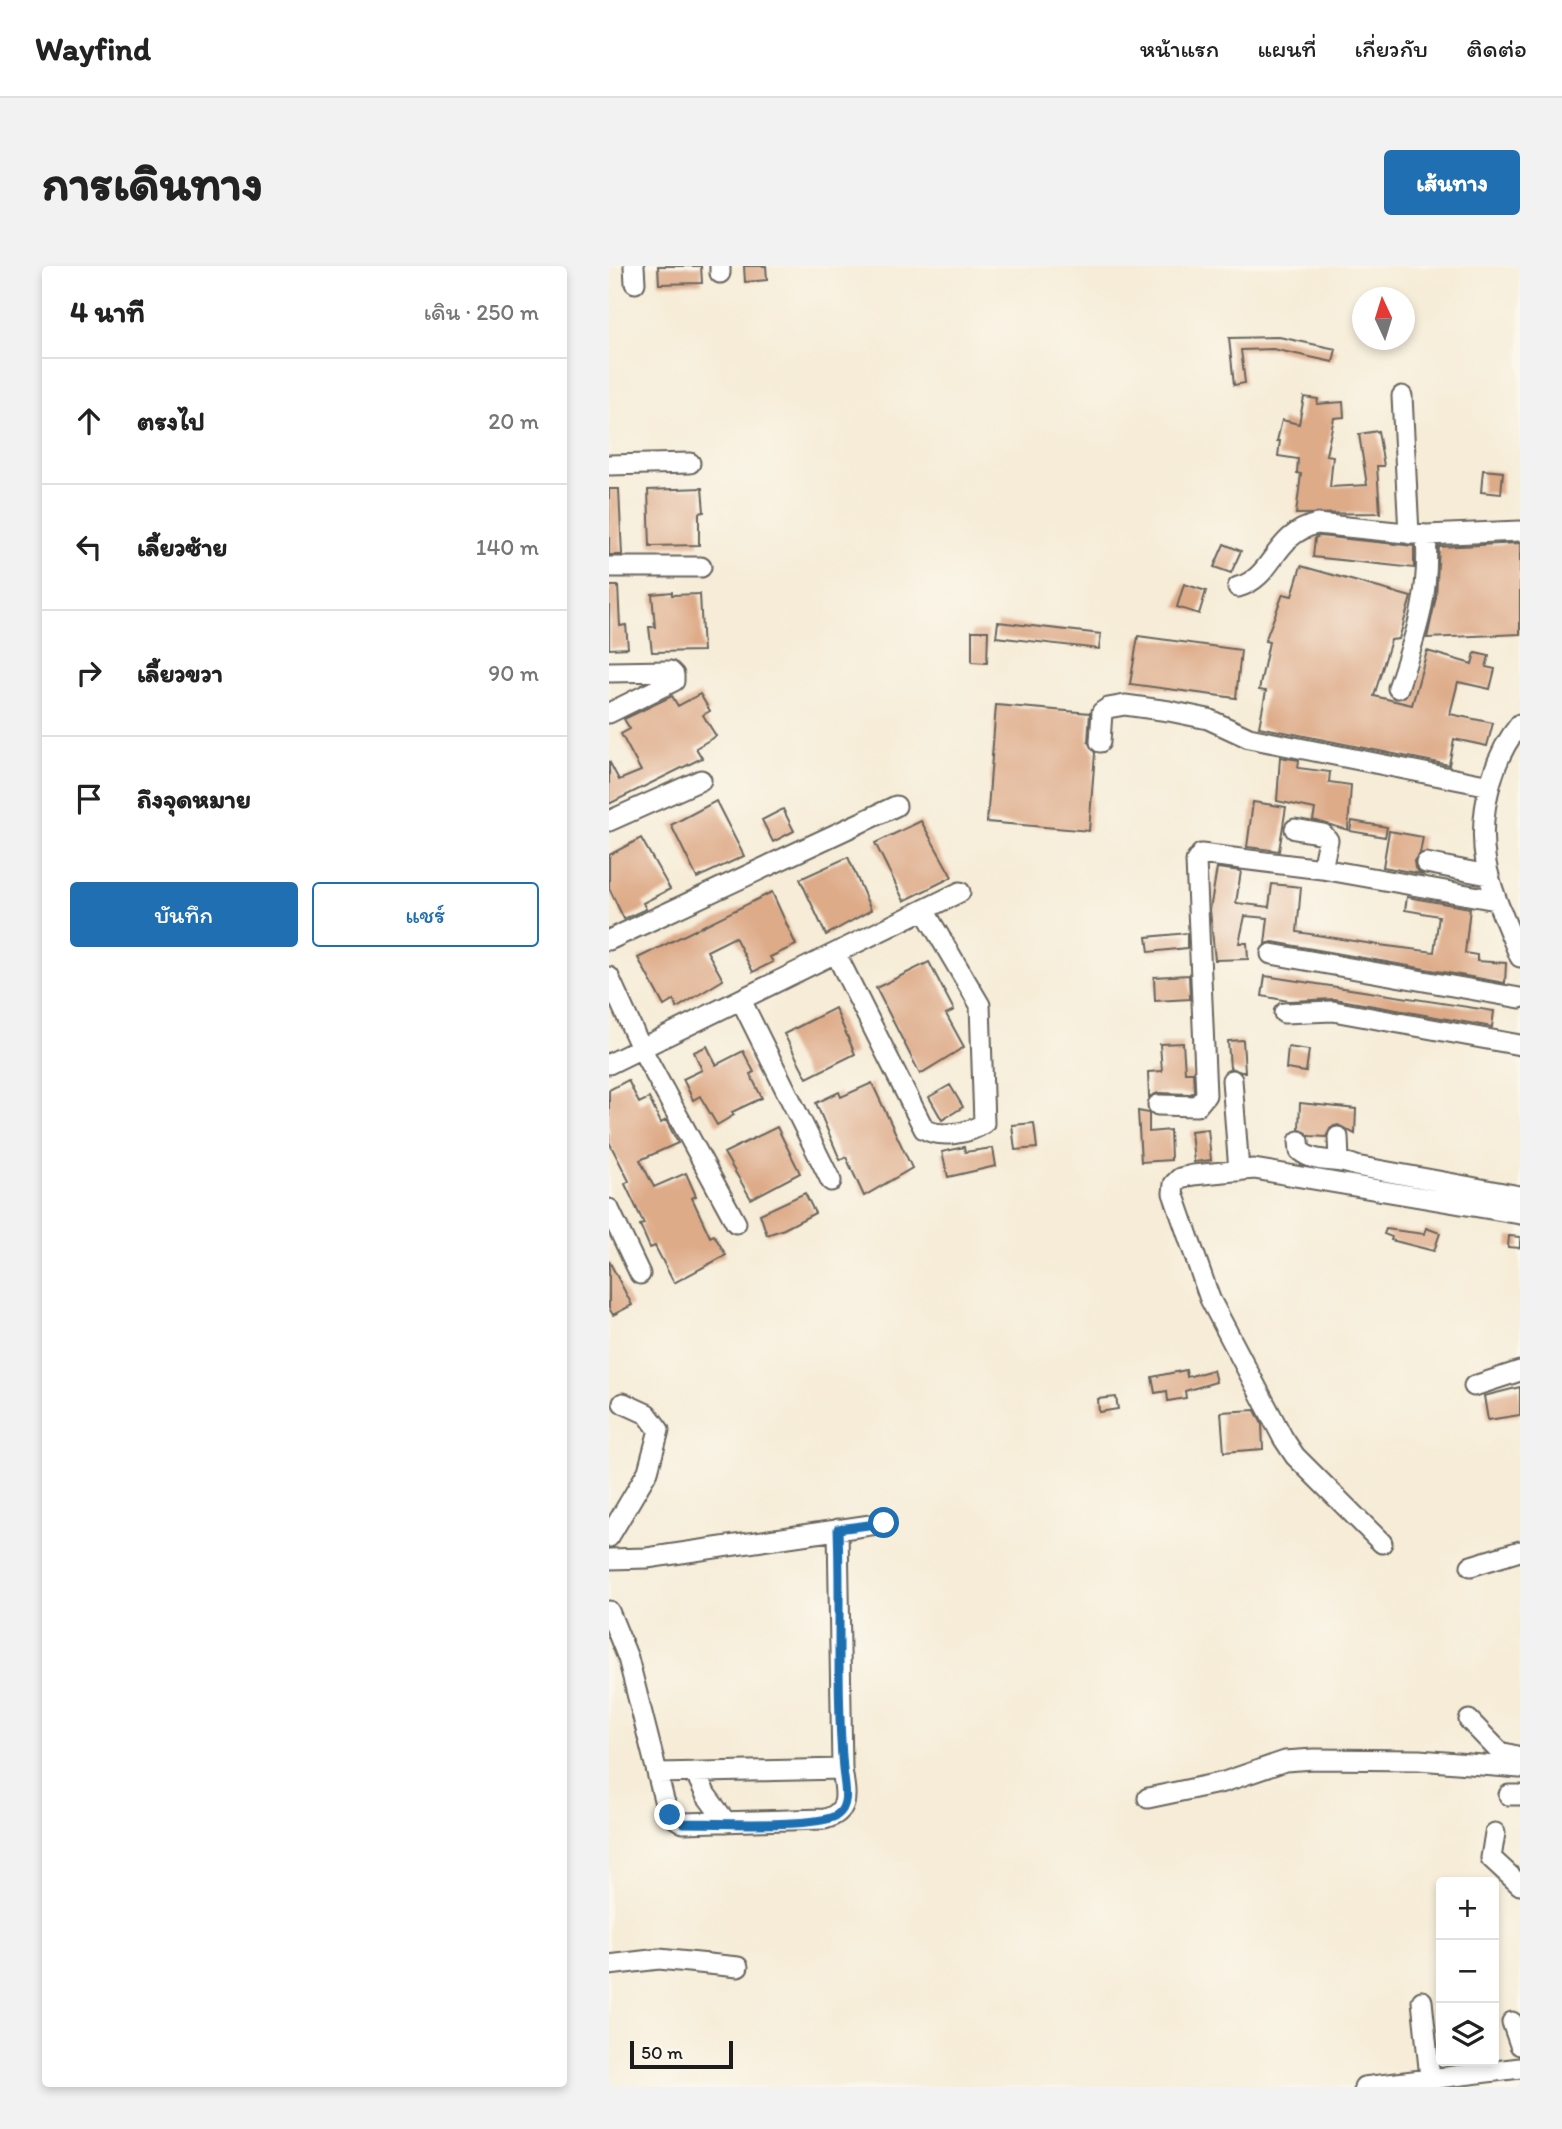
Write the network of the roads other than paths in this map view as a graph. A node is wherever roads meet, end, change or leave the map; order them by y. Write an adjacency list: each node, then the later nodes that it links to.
1 (1402, 396): 5 (street)
2 (690, 463): 3 (street)
3 (609, 465)
4 (1520, 531): 5 (street)
5 (1417, 535): 8 (street); 10 (street)
6 (609, 567): 7 (street)
7 (701, 567)
8 (1238, 587)
9 (609, 672): 11 (street)
10 (1398, 688)
11 (609, 713)
12 (1520, 724): 15 (street)
13 (1100, 742): 15 (street)
14 (701, 780): 17 (street)
15 (1490, 786): 21 (street)
16 (896, 806): 26 (street)
17 (609, 821)
18 (1295, 829): 20 (street)
19 (1426, 863): 21 (street)
20 (1322, 869): 23 (street); 38 (street)
21 (1488, 875): 23 (street)
22 (960, 892): 24 (street)
23 (1496, 900): 25 (street)
24 (924, 910): 27 (street); 27 (street)
25 (1516, 937): 29 (street)
26 (609, 940)
27 (836, 954): 32 (street)
28 (1271, 954): 31 (street)
29 (1520, 957)
30 (609, 977): 35 (street)
31 (1520, 998)
32 (741, 1000): 35 (street); 43 (street)
33 (1284, 1013): 34 (street)
34 (1520, 1045)
35 (641, 1048): 36 (street); 47 (street)
36 (609, 1064)
37 (1233, 1080): 42 (street)
38 (1158, 1105)
39 (1338, 1138): 41 (street)
40 (1299, 1141): 41 (street)
41 (1339, 1160): 44 (street)
42 (1239, 1171): 46 (street); 55 (street)
43 (831, 1181)
44 (1520, 1196)
45 (609, 1209): 48 (street)
46 (1520, 1213)
47 (736, 1223)
48 (640, 1274)
49 (1520, 1371): 50 (street)
50 (1474, 1386)
51 (623, 1403): 54 (street)
52 (884, 1523): 53 (street)
53 (838, 1529): 57 (street); 63 (street)
54 (609, 1537)
55 (1381, 1544)
56 (1520, 1551): 58 (street)
57 (609, 1559)
58 (1471, 1566)
59 (609, 1611): 65 (street)
60 (1469, 1720): 61 (street)
61 (1520, 1757)
62 (1520, 1768): 66 (street)
63 (842, 1769): 64 (street); 67 (street)
64 (695, 1772): 65 (street); 67 (street)
65 (658, 1773): 67 (street)
66 (1148, 1798)
67 (726, 1822)
68 (1495, 1833): 69 (street)
69 (1520, 1885)
70 (609, 1965): 71 (street)
71 (738, 1967)
72 (1422, 2001): 74 (street)
73 (1520, 2068): 74 (street)
74 (1430, 2084): 75 (street)
75 (1364, 2087)

